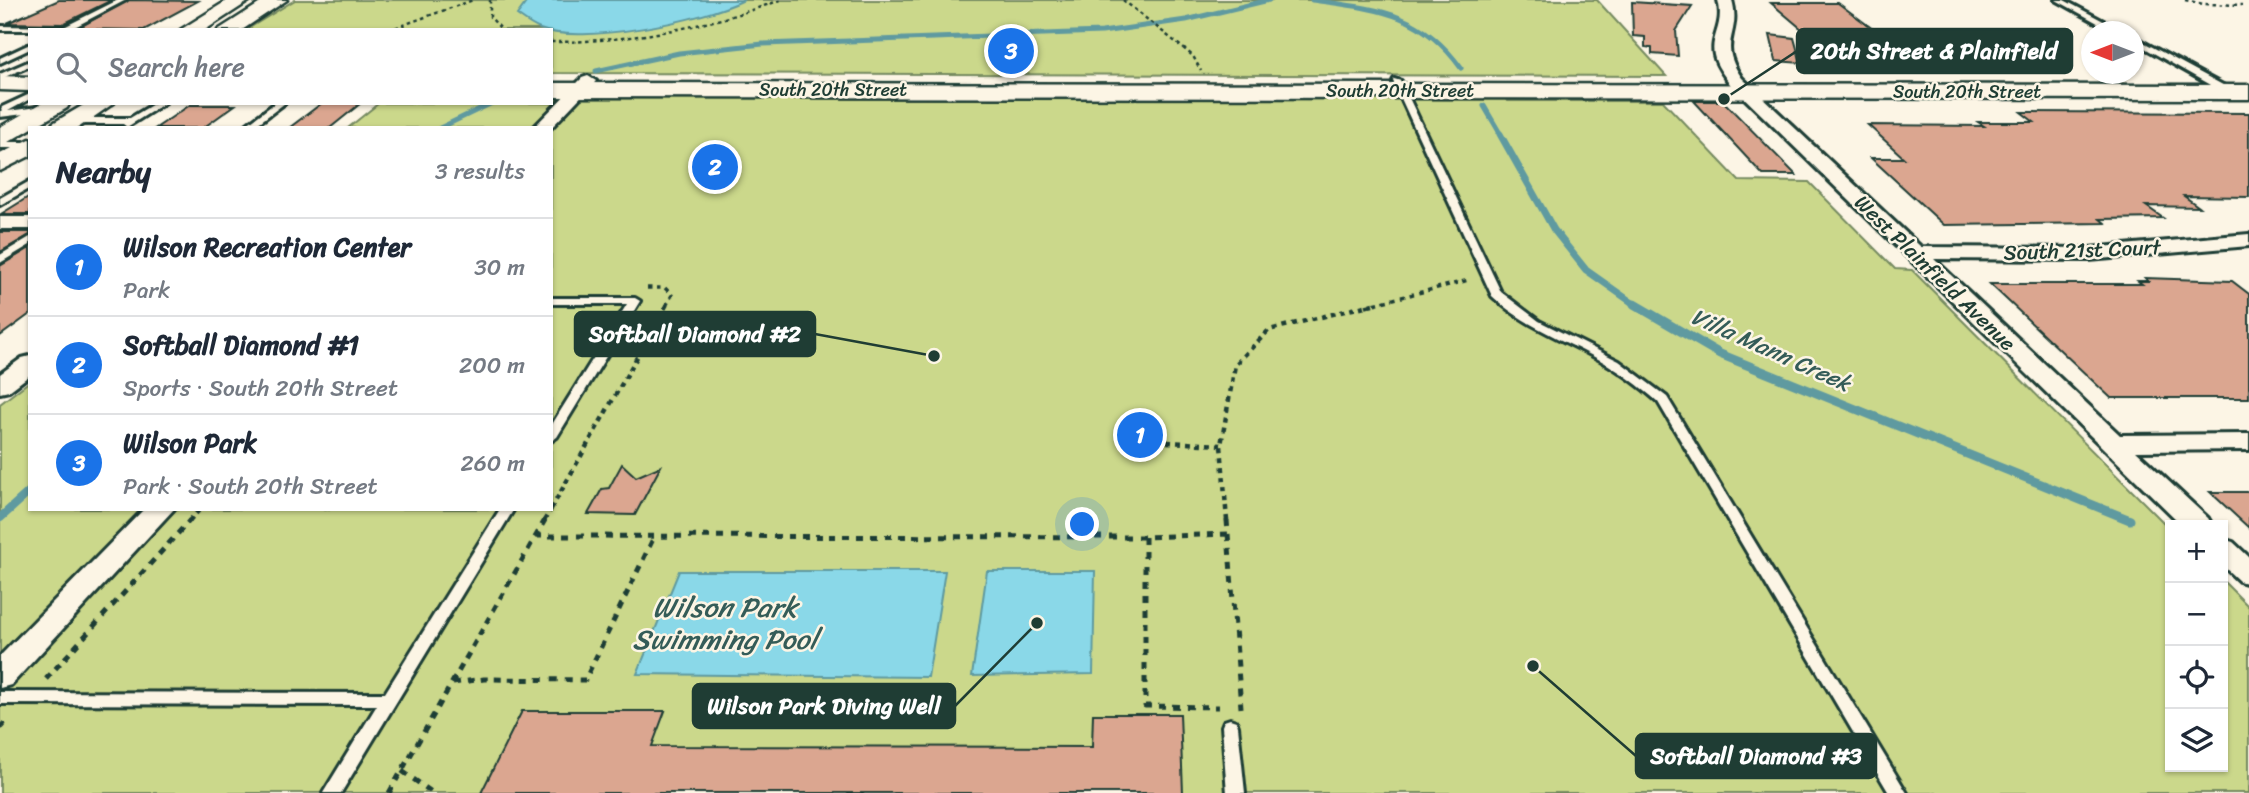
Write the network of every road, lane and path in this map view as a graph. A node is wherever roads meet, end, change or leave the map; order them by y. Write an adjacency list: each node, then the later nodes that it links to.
1 (123, 0): 13 (lane)
2 (242, 0): 14 (street)
3 (278, 0): 15 (street)
4 (473, 0): 16 (path)
5 (489, 0): 17 (path)
6 (782, 0): 20 (path)
7 (1123, 0): 29 (path)
8 (1725, 0): 31 (street, West Plainfield Avenue)
9 (2059, 0): 12 (lane)
10 (2185, 0): 11 (path)
11 (2242, 5)
12 (2099, 21)
13 (66, 28)
14 (193, 28)
15 (231, 28)
16 (395, 28)
17 (500, 28)
18 (0, 29): 19 (lane)
19 (28, 29)
20 (553, 41)
21 (2144, 44): 32 (lane)
22 (28, 47): 23 (lane)
23 (0, 61)
24 (28, 65): 25 (lane)
25 (0, 76)
26 (0, 83): 27 (street)
27 (28, 84)
28 (566, 85): 29 (street, South 20th Street); 41 (street)
29 (1197, 86): 30 (street, South 20th Street)
30 (1399, 86): 31 (street, South 20th Street); 55 (lane)
31 (1741, 86): 32 (street, South 20th Street); 53 (street, West Plainfield Avenue)
32 (2234, 87)
33 (91, 105): 36 (street)
34 (158, 105): 38 (lane)
35 (278, 105): 40 (lane)
36 (54, 111): 37 (lane); 37 (lane); 38 (lane); 42 (street)
37 (0, 113)
38 (132, 121): 39 (lane)
39 (124, 126)
40 (249, 126)
41 (544, 126)
42 (0, 137)
43 (0, 145): 44 (lane)
44 (28, 146)
45 (28, 147): 46 (street)
46 (0, 164)
47 (28, 185): 48 (lane)
48 (0, 202)
49 (0, 223): 50 (street)
50 (28, 223)
51 (2249, 240): 53 (street, South 21st Court)
52 (28, 241): 54 (lane)
53 (1914, 253): 62 (street, West Plainfield Avenue)
54 (0, 261)
55 (1487, 275): 63 (path); 88 (lane)
56 (553, 301): 59 (lane)
57 (28, 365): 58 (street)
58 (0, 386)
59 (553, 434)
60 (1167, 442): 63 (path)
61 (2249, 442): 62 (street)
62 (2113, 443): 68 (street, West Plainfield Avenue)
63 (1220, 445): 69 (path)
64 (158, 511): 75 (street)
65 (198, 511): 78 (path)
66 (506, 511): 79 (lane)
67 (550, 511): 70 (path)
68 (2193, 520)
69 (1228, 534): 72 (path); 80 (path)
70 (536, 536): 71 (path); 76 (path)
71 (654, 537): 72 (path); 76 (path)
72 (1145, 537): 80 (path)
73 (2228, 554): 74 (street)
74 (2249, 574)
75 (0, 677)
76 (452, 683): 83 (path)
77 (0, 698): 78 (lane)
78 (28, 698): 79 (lane); 82 (path)
79 (390, 699): 84 (lane)
80 (1241, 707): 81 (path)
81 (1230, 726): 87 (lane)
82 (0, 728)
83 (402, 771): 85 (path); 86 (path)
84 (332, 793)
85 (389, 793)
86 (433, 793)
87 (1236, 793)
88 (1898, 793)

